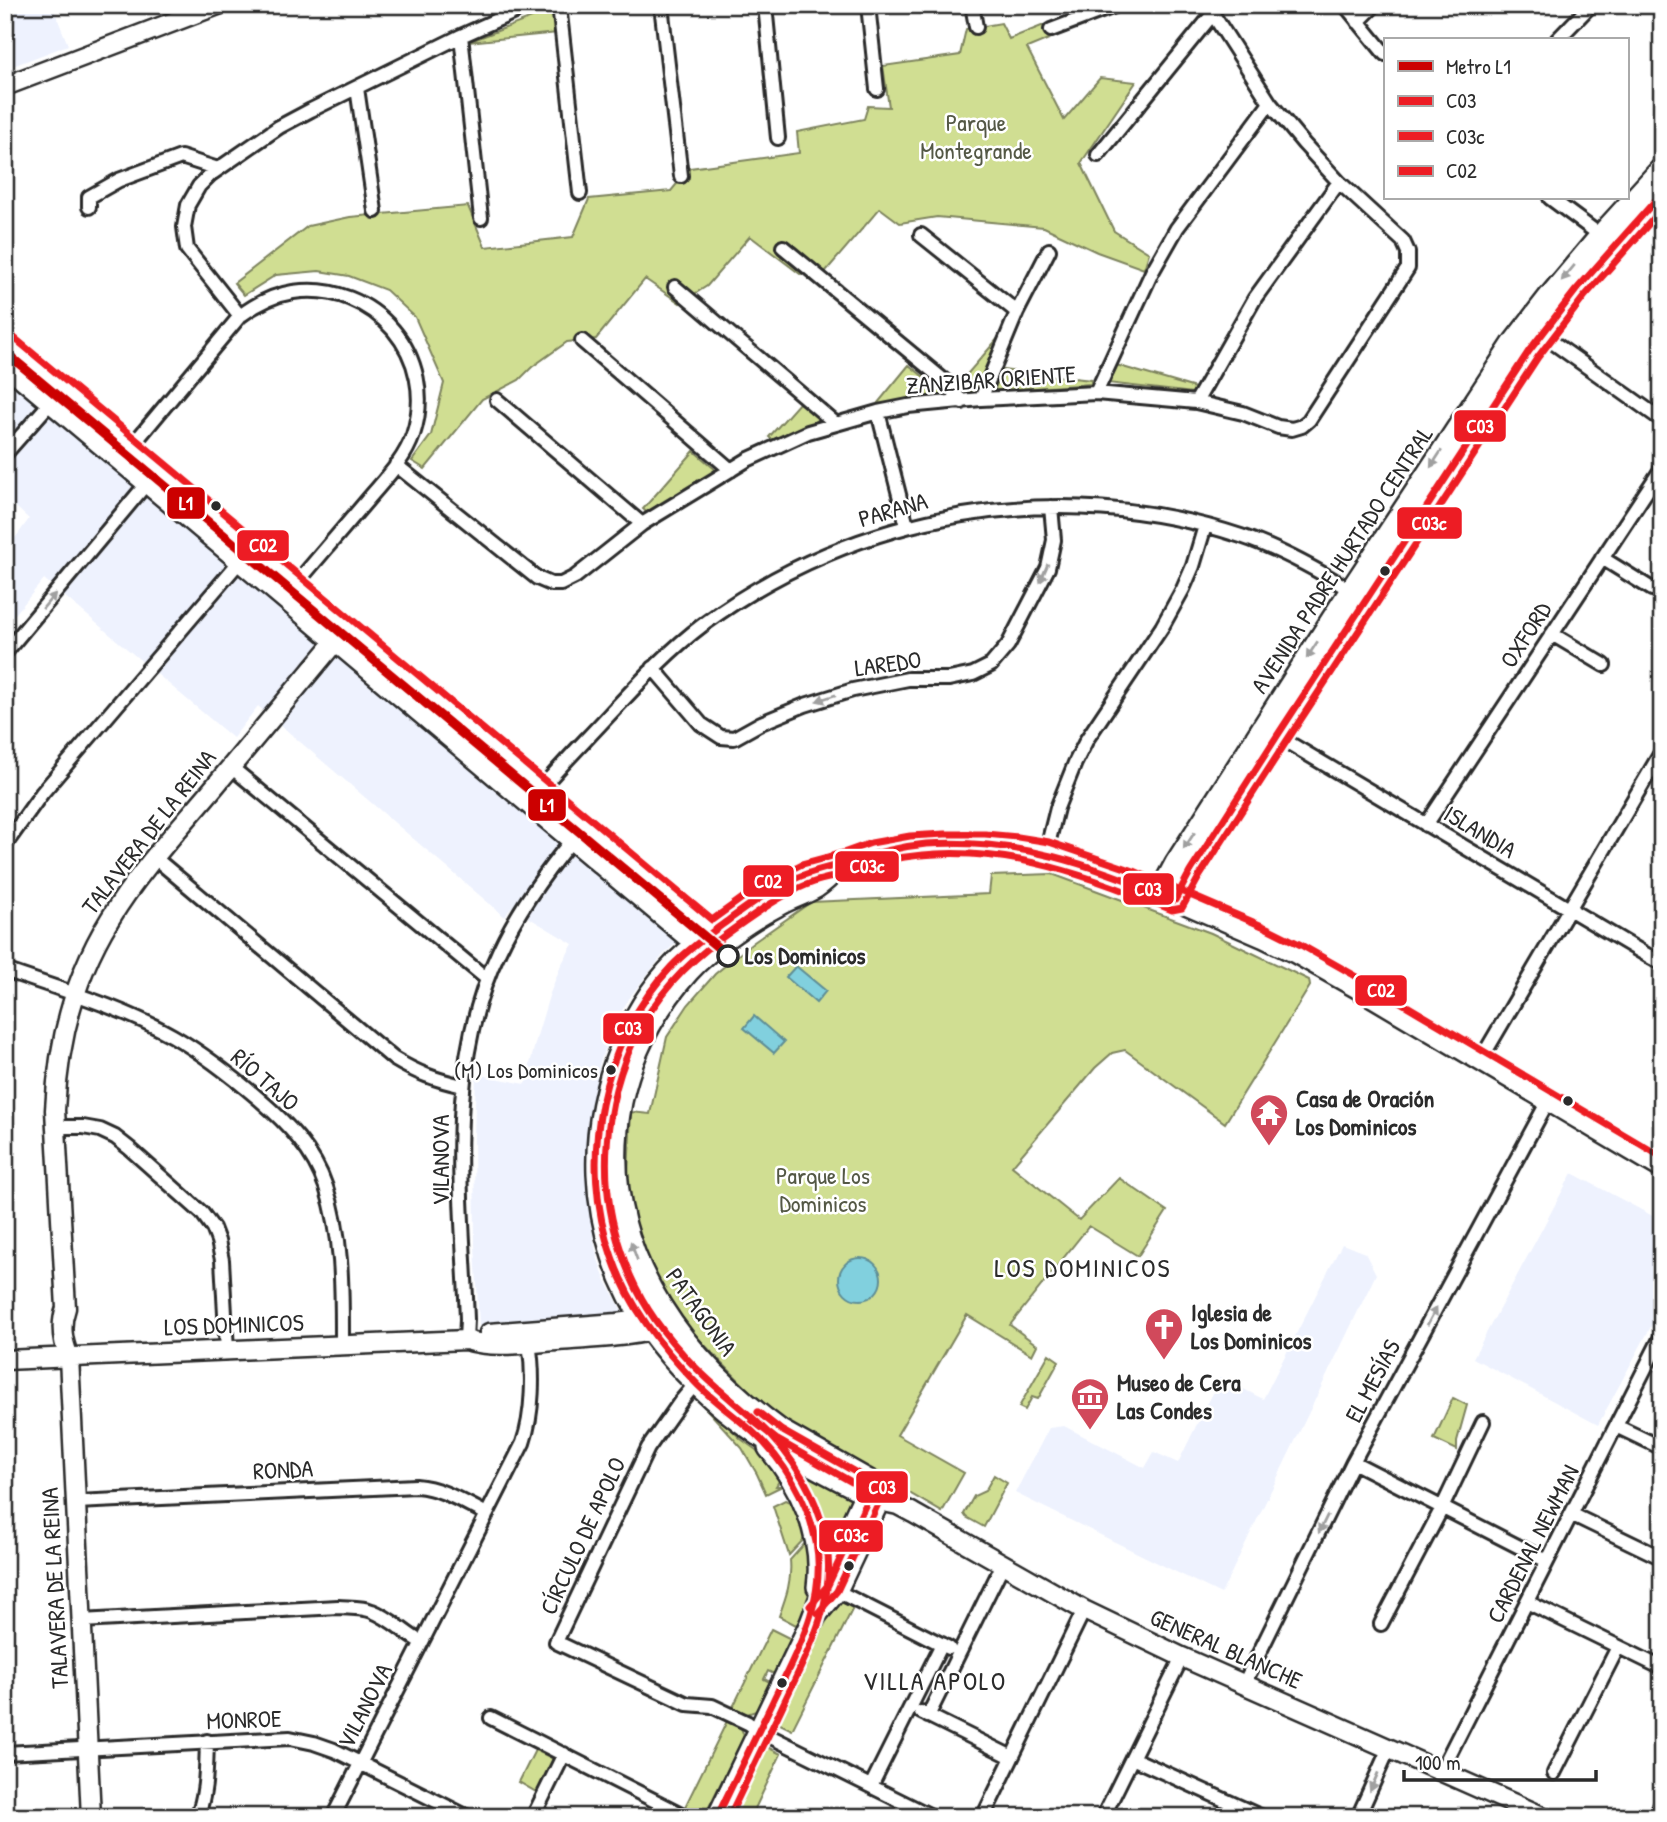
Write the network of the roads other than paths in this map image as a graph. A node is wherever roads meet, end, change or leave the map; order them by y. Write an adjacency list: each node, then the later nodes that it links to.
1 (218, 5): 19 (street)
2 (530, 5): 16 (street)
3 (559, 5): 29 (street)
4 (661, 5): 27 (street)
5 (765, 5): 23 (street)
6 (868, 5): 21 (street)
7 (972, 5): 14 (street)
8 (1117, 5): 15 (street)
9 (1345, 5): 13 (street)
10 (1375, 5): 13 (street)
11 (1591, 5): 17 (street)
12 (1210, 10): 22 (street, ZANZIBAR ORIENTE); 24 (street)
13 (1358, 22): 18 (street)
14 (976, 27)
15 (1051, 30)
16 (461, 36): 20 (street); 34 (street)
17 (1559, 38)
18 (1384, 53)
19 (5, 86)
20 (357, 88): 26 (street); 33 (street)
21 (877, 89)
22 (1270, 103): 28 (street, ZANZIBAR ORIENTE); 46 (street)
23 (778, 138)
24 (1098, 155)
25 (1662, 167): 36 (main road, AVENIDA PADRE HURTADO CENTRAL)
26 (218, 169): 32 (street); 41 (street)
27 (681, 176)
28 (1339, 182): 52 (street); 52 (street, ZANZIBAR ORIENTE)
29 (580, 193)
30 (1662, 193): 42 (main road, AVENIDA PADRE HURTADO CENTRAL)
31 (1553, 200): 36 (street)
32 (89, 207)
33 (375, 211)
34 (481, 218)
35 (920, 235): 40 (street)
36 (1600, 235): 71 (main road, AVENIDA PADRE HURTADO CENTRAL, one-way to 71)
37 (783, 247): 50 (street)
38 (1049, 250): 40 (street)
39 (676, 287): 55 (street)
40 (1017, 312): 48 (street)
41 (240, 316): 56 (street); 59 (street)
42 (1541, 334): 54 (street); 77 (main road, AVENIDA PADRE HURTADO CENTRAL)
43 (582, 341): 61 (street)
44 (5, 344): 47 (main road)
45 (5, 364): 51 (main road)
46 (1096, 393): 48 (street, ZANZIBAR ORIENTE); 52 (street, ZANZIBAR ORIENTE)
47 (71, 399): 51 (street); 56 (main road)
48 (981, 399): 50 (street, ZANZIBAR ORIENTE)
49 (497, 400): 64 (street)
50 (962, 401): 53 (street, ZANZIBAR ORIENTE)
51 (51, 402): 57 (main road); 58 (street)
52 (1196, 402)
53 (878, 412): 55 (street, ZANZIBAR ORIENTE); 65 (street)
54 (1662, 420)
55 (835, 423): 61 (street, ZANZIBAR ORIENTE)
56 (130, 448): 57 (street); 69 (main road)
57 (109, 451): 62 (main road)
58 (5, 454)
59 (396, 465): 64 (street, ZANZIBAR ORIENTE); 69 (street)
60 (1662, 468): 67 (street, OXFORD)
61 (731, 470): 64 (street, ZANZIBAR ORIENTE)
62 (147, 483): 68 (main road); 74 (street, one-way to 62)
63 (1051, 507): 65 (street, PARANA); 66 (street, PARANA); 76 (street, LAREDO, one-way to 76)
64 (642, 524)
65 (906, 526): 76 (street, PARANA)
66 (1205, 526): 71 (street, PARANA); 84 (street)
67 (1602, 558): 70 (street); 73 (street, OXFORD)
68 (240, 561): 72 (main road); 83 (street)
69 (295, 585): 72 (main road)
70 (1652, 589)
71 (1350, 590): 86 (main road, AVENIDA PADRE HURTADO CENTRAL, one-way to 86)
72 (341, 634): 79 (street, TALAVERA DE LA REINA); 80 (main road)
73 (1552, 634): 75 (street); 81 (street, OXFORD)
74 (5, 653)
75 (1604, 665)
76 (653, 668): 80 (street, PARANA)
77 (1277, 736): 81 (street, ISLANDIA); 86 (main road, AVENIDA PADRE HURTADO CENTRAL)
78 (1662, 751): 87 (street)
79 (231, 767): 85 (street, TALAVERA DE LA REINA); 91 (street)
80 (532, 794): 82 (main road); 88 (main road)
81 (1426, 825): 87 (street, ISLANDIA)
82 (572, 840): 88 (main road); 91 (street, VILANOVA)
83 (5, 845)
84 (1046, 852): 86 (main road); 88 (main road)
85 (155, 858): 92 (street, TALAVERA DE LA REINA); 94 (street)
86 (1167, 896): 93 (street)
87 (1569, 909): 89 (street, ISLANDIA); 93 (street)
88 (709, 944): 98 (main road, PATAGONIA, one-way to 88); 99 (main road, PATAGONIA)
89 (1662, 964)
90 (5, 970): 92 (street, RÍO TAJO)
91 (487, 979): 94 (street, VILANOVA)
92 (74, 994): 96 (street, TALAVERA DE LA REINA); 103 (street, RÍO TAJO)
93 (1480, 1061): 95 (street)
94 (463, 1086): 101 (street, VILANOVA)
95 (1548, 1101): 97 (street); 112 (street, EL MESÍAS, one-way to 95)
96 (56, 1127): 104 (street); 105 (street, TALAVERA DE LA REINA)
97 (1662, 1169)
98 (670, 1318): 99 (street, LOS DOMINICOS); 113 (main road, PATAGONIA)
99 (646, 1326): 101 (street, LOS DOMINICOS); 102 (street, LOS DOMINICOS); 107 (main road, PATAGONIA)
100 (1662, 1336): 109 (street, CARDENAL NEWMAN)
101 (466, 1340): 102 (street, LOS DOMINICOS); 103 (street, LOS DOMINICOS)
102 (529, 1343): 116 (street, VILANOVA)
103 (342, 1345): 104 (street, LOS DOMINICOS)
104 (227, 1350): 105 (street, LOS DOMINICOS)
105 (69, 1357): 106 (street, LOS DOMINICOS); 114 (street, TALAVERA DE LA REINA)
106 (5, 1360)
107 (696, 1383): 110 (main road, PATAGONIA); 137 (street, CÍRCULO DE APOLO)
108 (1483, 1422): 115 (street)
109 (1616, 1426): 111 (street); 117 (street, CARDENAL NEWMAN)
110 (755, 1434): 113 (main road, PATAGONIA); 125 (main road)
111 (1662, 1448)
112 (1353, 1462): 115 (street); 133 (street, EL MESÍAS, one-way to 133)
113 (880, 1494): 120 (street, GENERAL BLANCHE); 121 (main road); 125 (main road)
114 (76, 1502): 116 (street, RONDA); 124 (street, TALAVERA DE LA REINA)
115 (1442, 1508): 119 (street); 126 (street)
116 (487, 1514): 127 (street, VILANOVA)
117 (1571, 1514): 118 (street); 119 (street, CARDENAL NEWMAN)
118 (1662, 1558)
119 (1547, 1561): 122 (street, CARDENAL NEWMAN)
120 (1003, 1564): 123 (street, GENERAL BLANCHE); 130 (street)
121 (836, 1591): 125 (main road); 128 (street)
122 (1527, 1602): 129 (street); 146 (street, CARDENAL NEWMAN)
123 (1084, 1610): 131 (street, GENERAL BLANCHE); 143 (street)
124 (81, 1620): 127 (street); 140 (street, TALAVERA DE LA REINA)
125 (810, 1623): 137 (main road)
126 (1381, 1624)
127 (421, 1642): 145 (street, VILANOVA)
128 (942, 1644): 130 (street); 134 (street)
129 (1618, 1647): 132 (street); 147 (street)
130 (959, 1653): 135 (street)
131 (1182, 1657): 133 (street, GENERAL BLANCHE); 144 (street)
132 (1662, 1668)
133 (1244, 1684): 139 (street, GENERAL BLANCHE)
134 (911, 1707): 135 (street); 148 (street)
135 (928, 1716): 143 (street)
136 (491, 1718): 142 (street)
137 (759, 1731): 148 (street, CÍRCULO DE APOLO); 151 (main road)
138 (207, 1741): 140 (street, MONROE); 145 (street, MONROE); 153 (street)
139 (1389, 1748): 146 (street, GENERAL BLANCHE); 162 (street, one-way to 162)
140 (88, 1749): 141 (street, MONROE); 152 (street, TALAVERA DE LA REINA)
141 (5, 1753)
142 (564, 1755): 156 (street); 157 (street)
143 (1012, 1757): 159 (street)
144 (1132, 1758): 160 (street); 161 (street)
145 (360, 1762): 154 (street, VILANOVA); 155 (street, MONROE)
146 (1441, 1771): 150 (street, GENERAL BLANCHE)
147 (1554, 1773)
148 (871, 1786): 158 (street, CÍRCULO DE APOLO)
149 (1662, 1803): 163 (street)
150 (1537, 1815)
151 (717, 1816)
152 (91, 1817)
153 (197, 1817)
154 (333, 1817)
155 (468, 1817)
156 (533, 1817)
157 (687, 1817)
158 (933, 1817)
159 (983, 1817)
160 (1102, 1817)
161 (1262, 1817)
162 (1358, 1817)
163 (1655, 1817)

